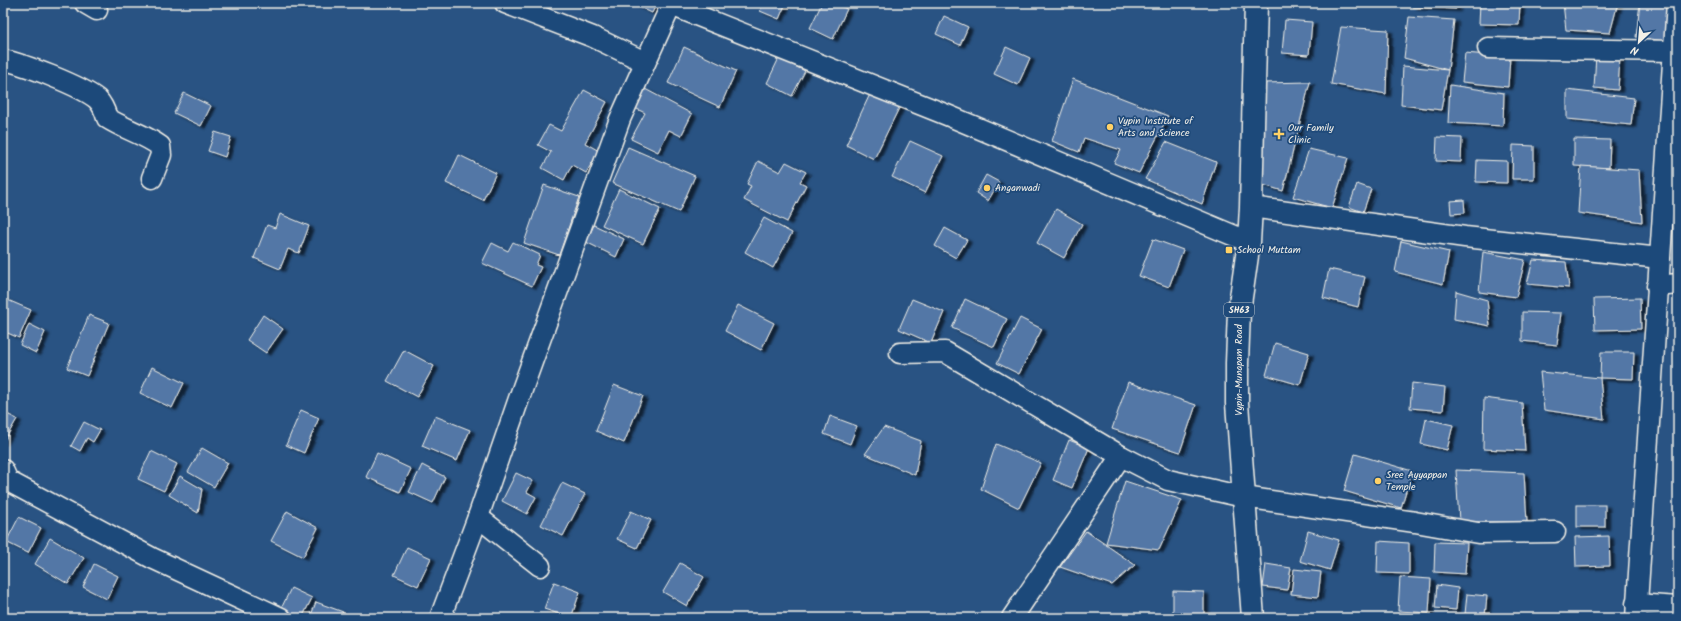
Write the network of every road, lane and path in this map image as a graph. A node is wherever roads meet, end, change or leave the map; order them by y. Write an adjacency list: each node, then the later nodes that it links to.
1 (505, 3): 8 (street)
2 (1256, 3): 11 (main road, Vypin-Munapam Road / SH63)
3 (1677, 3): 6 (street)
4 (672, 4): 8 (street); 12 (street)
5 (1488, 48): 6 (street)
6 (1674, 51): 9 (street)
7 (3, 60): 10 (street)
8 (645, 62): 20 (street)
9 (1673, 144): 13 (street)
10 (152, 178)
11 (1251, 207): 12 (main road, Vypin-Munapam Road / SH63); 13 (street)
12 (1249, 242): 19 (main road, Vypin-Munapam Road / SH63)
13 (1660, 258): 15 (street)
14 (1678, 284): 15 (street)
15 (1658, 286): 24 (street)
16 (900, 353): 17 (street)
17 (1121, 456): 19 (street); 27 (street)
18 (3, 470): 25 (street)
19 (1244, 497): 21 (street); 28 (main road, Vypin-Munapam Road / SH63)
20 (478, 517): 22 (street); 26 (street)
21 (1555, 532)
22 (540, 566)
23 (1678, 607): 24 (street)
24 (1636, 611)
25 (281, 618)
26 (440, 618)
27 (1012, 618)
28 (1253, 618)

